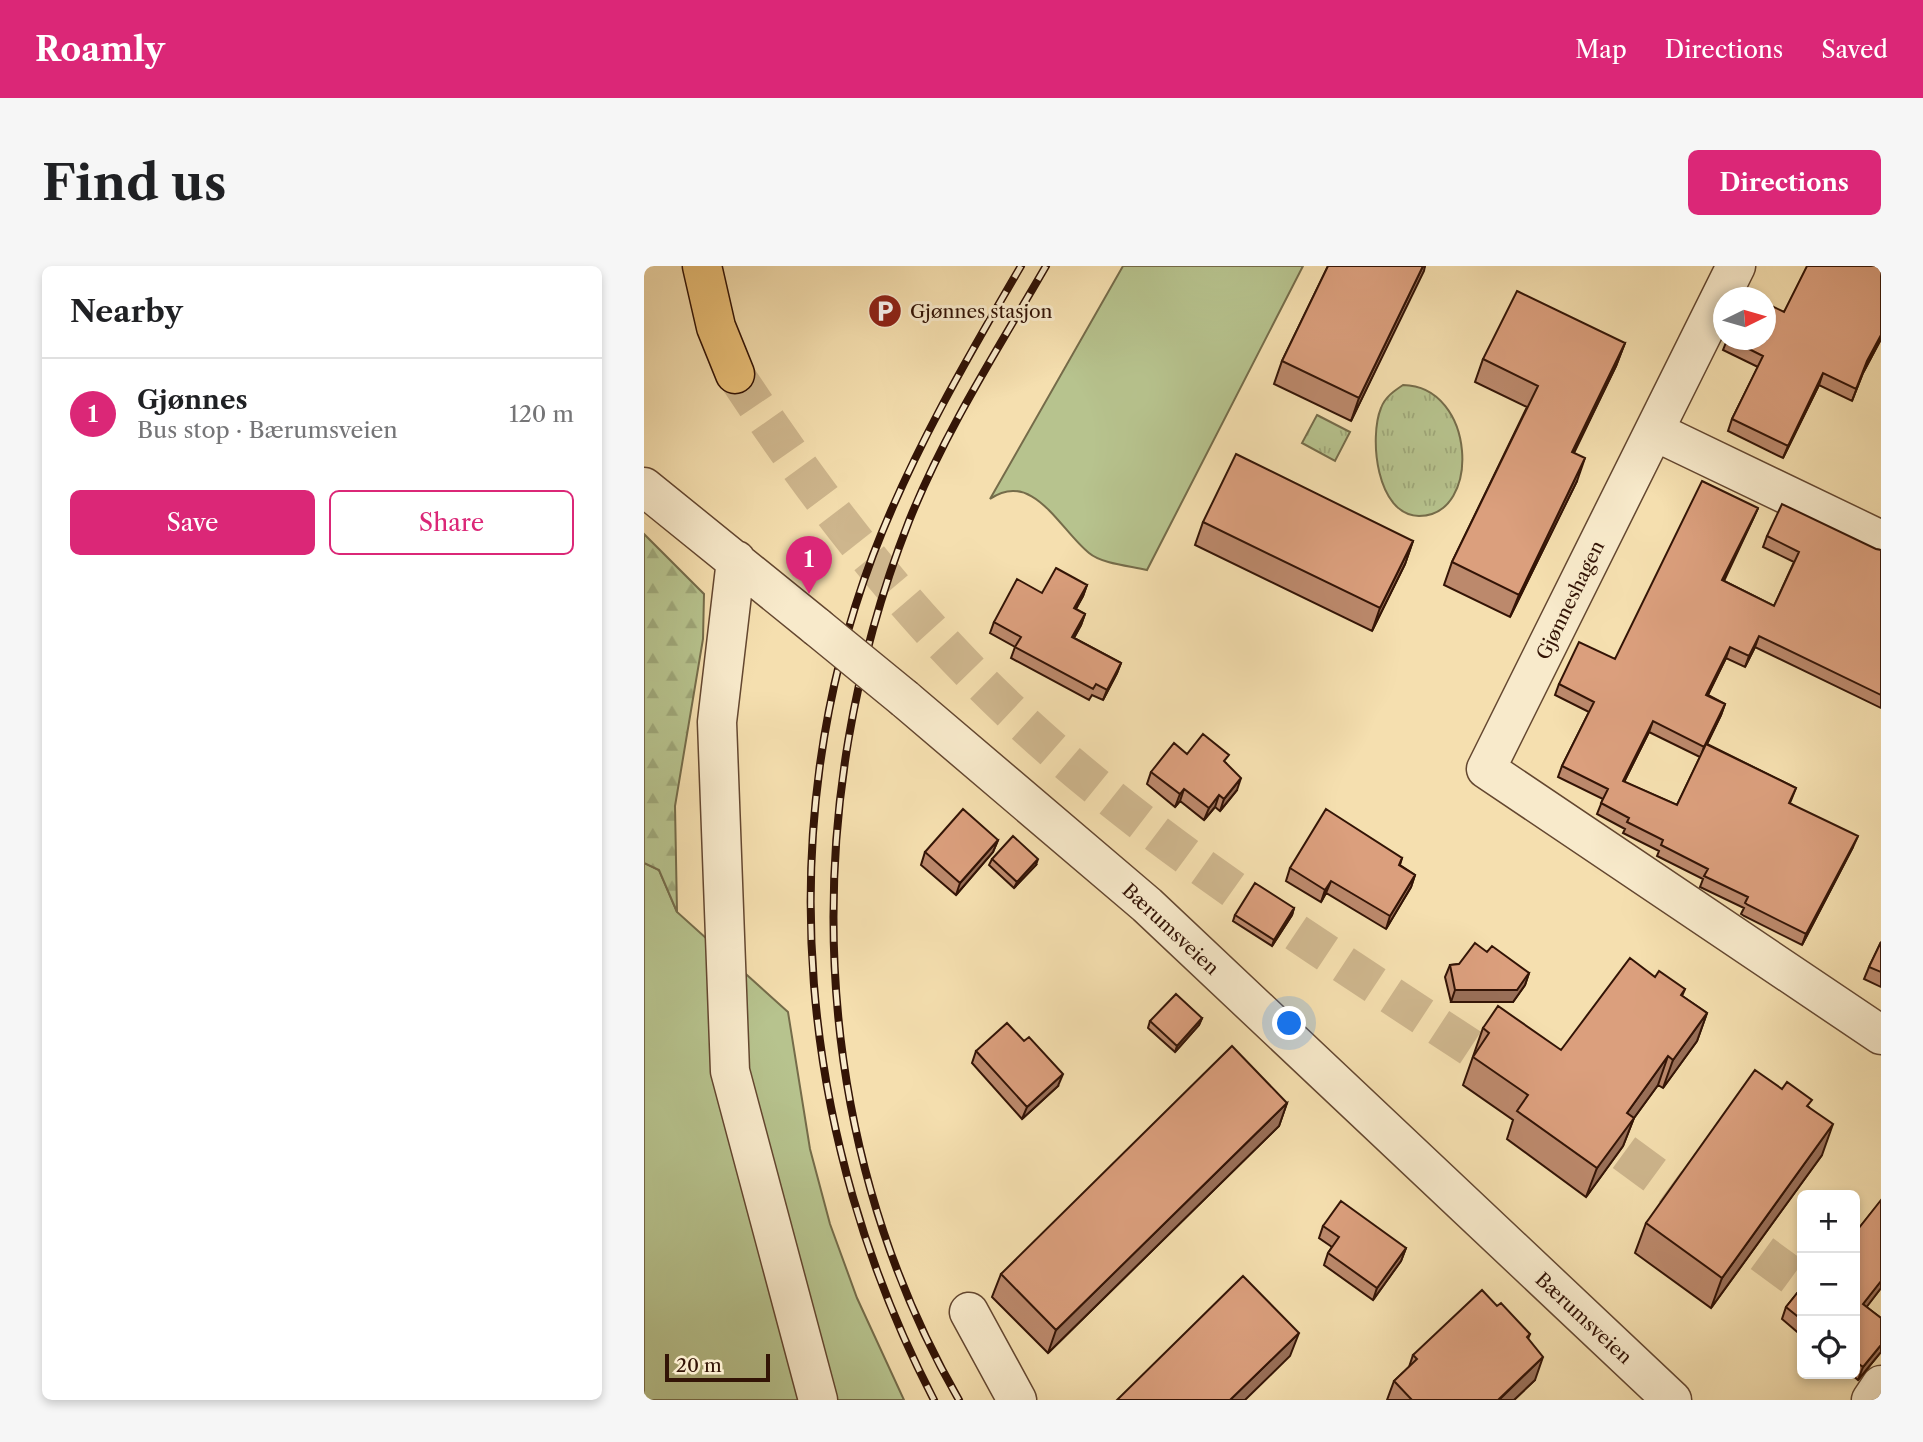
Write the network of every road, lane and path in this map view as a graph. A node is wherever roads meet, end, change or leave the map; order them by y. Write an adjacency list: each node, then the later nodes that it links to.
1 (702, 266): 3 (main road)
2 (1736, 266): 4 (street, Gjønneshagen)
3 (735, 374)
4 (1654, 431): 6 (street); 8 (street, Gjønneshagen)
5 (644, 487): 7 (street, Bærumsveien)
6 (1881, 540)
7 (736, 560): 11 (street); 13 (street, Bærumsveien, bridge)
8 (1881, 1035)
9 (969, 1312): 12 (street)
10 (1881, 1385): 14 (street)
11 (818, 1400)
12 (1017, 1400)
13 (1672, 1400)
14 (1871, 1400)

